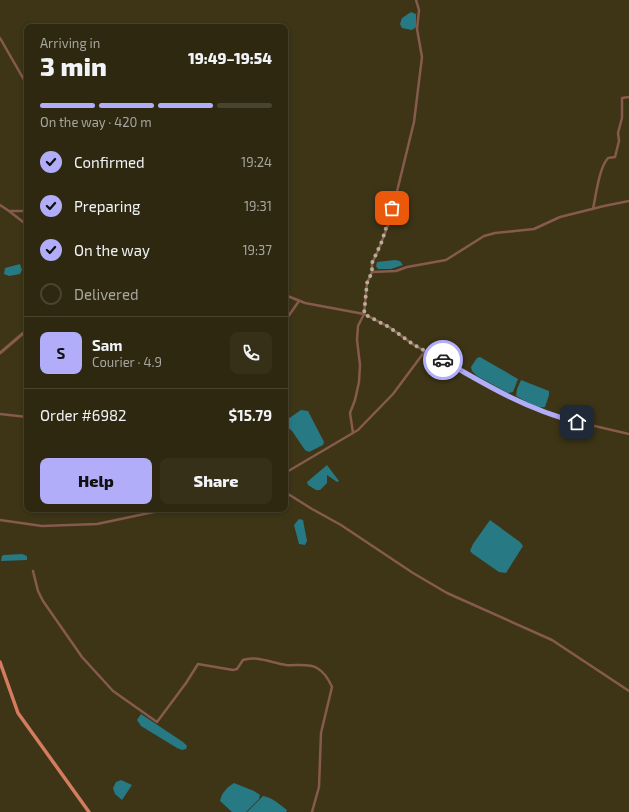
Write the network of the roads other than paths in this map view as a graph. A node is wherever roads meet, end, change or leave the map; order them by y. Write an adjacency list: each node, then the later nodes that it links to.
1 (416, 0): 11 (street)
2 (0, 38): 3 (street)
3 (24, 80)
4 (629, 97): 7 (street)
5 (629, 201): 7 (street)
6 (0, 205): 8 (street)
7 (593, 209): 11 (street)
8 (9, 211): 9 (street); 10 (street)
9 (24, 211)
10 (24, 224)
11 (372, 272): 14 (street)
12 (288, 296): 13 (street)
13 (299, 301): 14 (street); 15 (street)
14 (364, 314): 17 (street); 21 (street)
15 (288, 317)
16 (24, 332): 18 (street)
17 (426, 351): 21 (street); 22 (street)
18 (0, 352)
19 (0, 414): 20 (street)
20 (24, 416)
21 (353, 433): 23 (street)
22 (629, 434)
23 (288, 471)
24 (288, 494): 29 (street)
25 (154, 512): 26 (street)
26 (0, 520)
27 (33, 571): 31 (street)
28 (0, 662): 30 (main road)
29 (629, 691)
30 (89, 812)
31 (312, 812)

